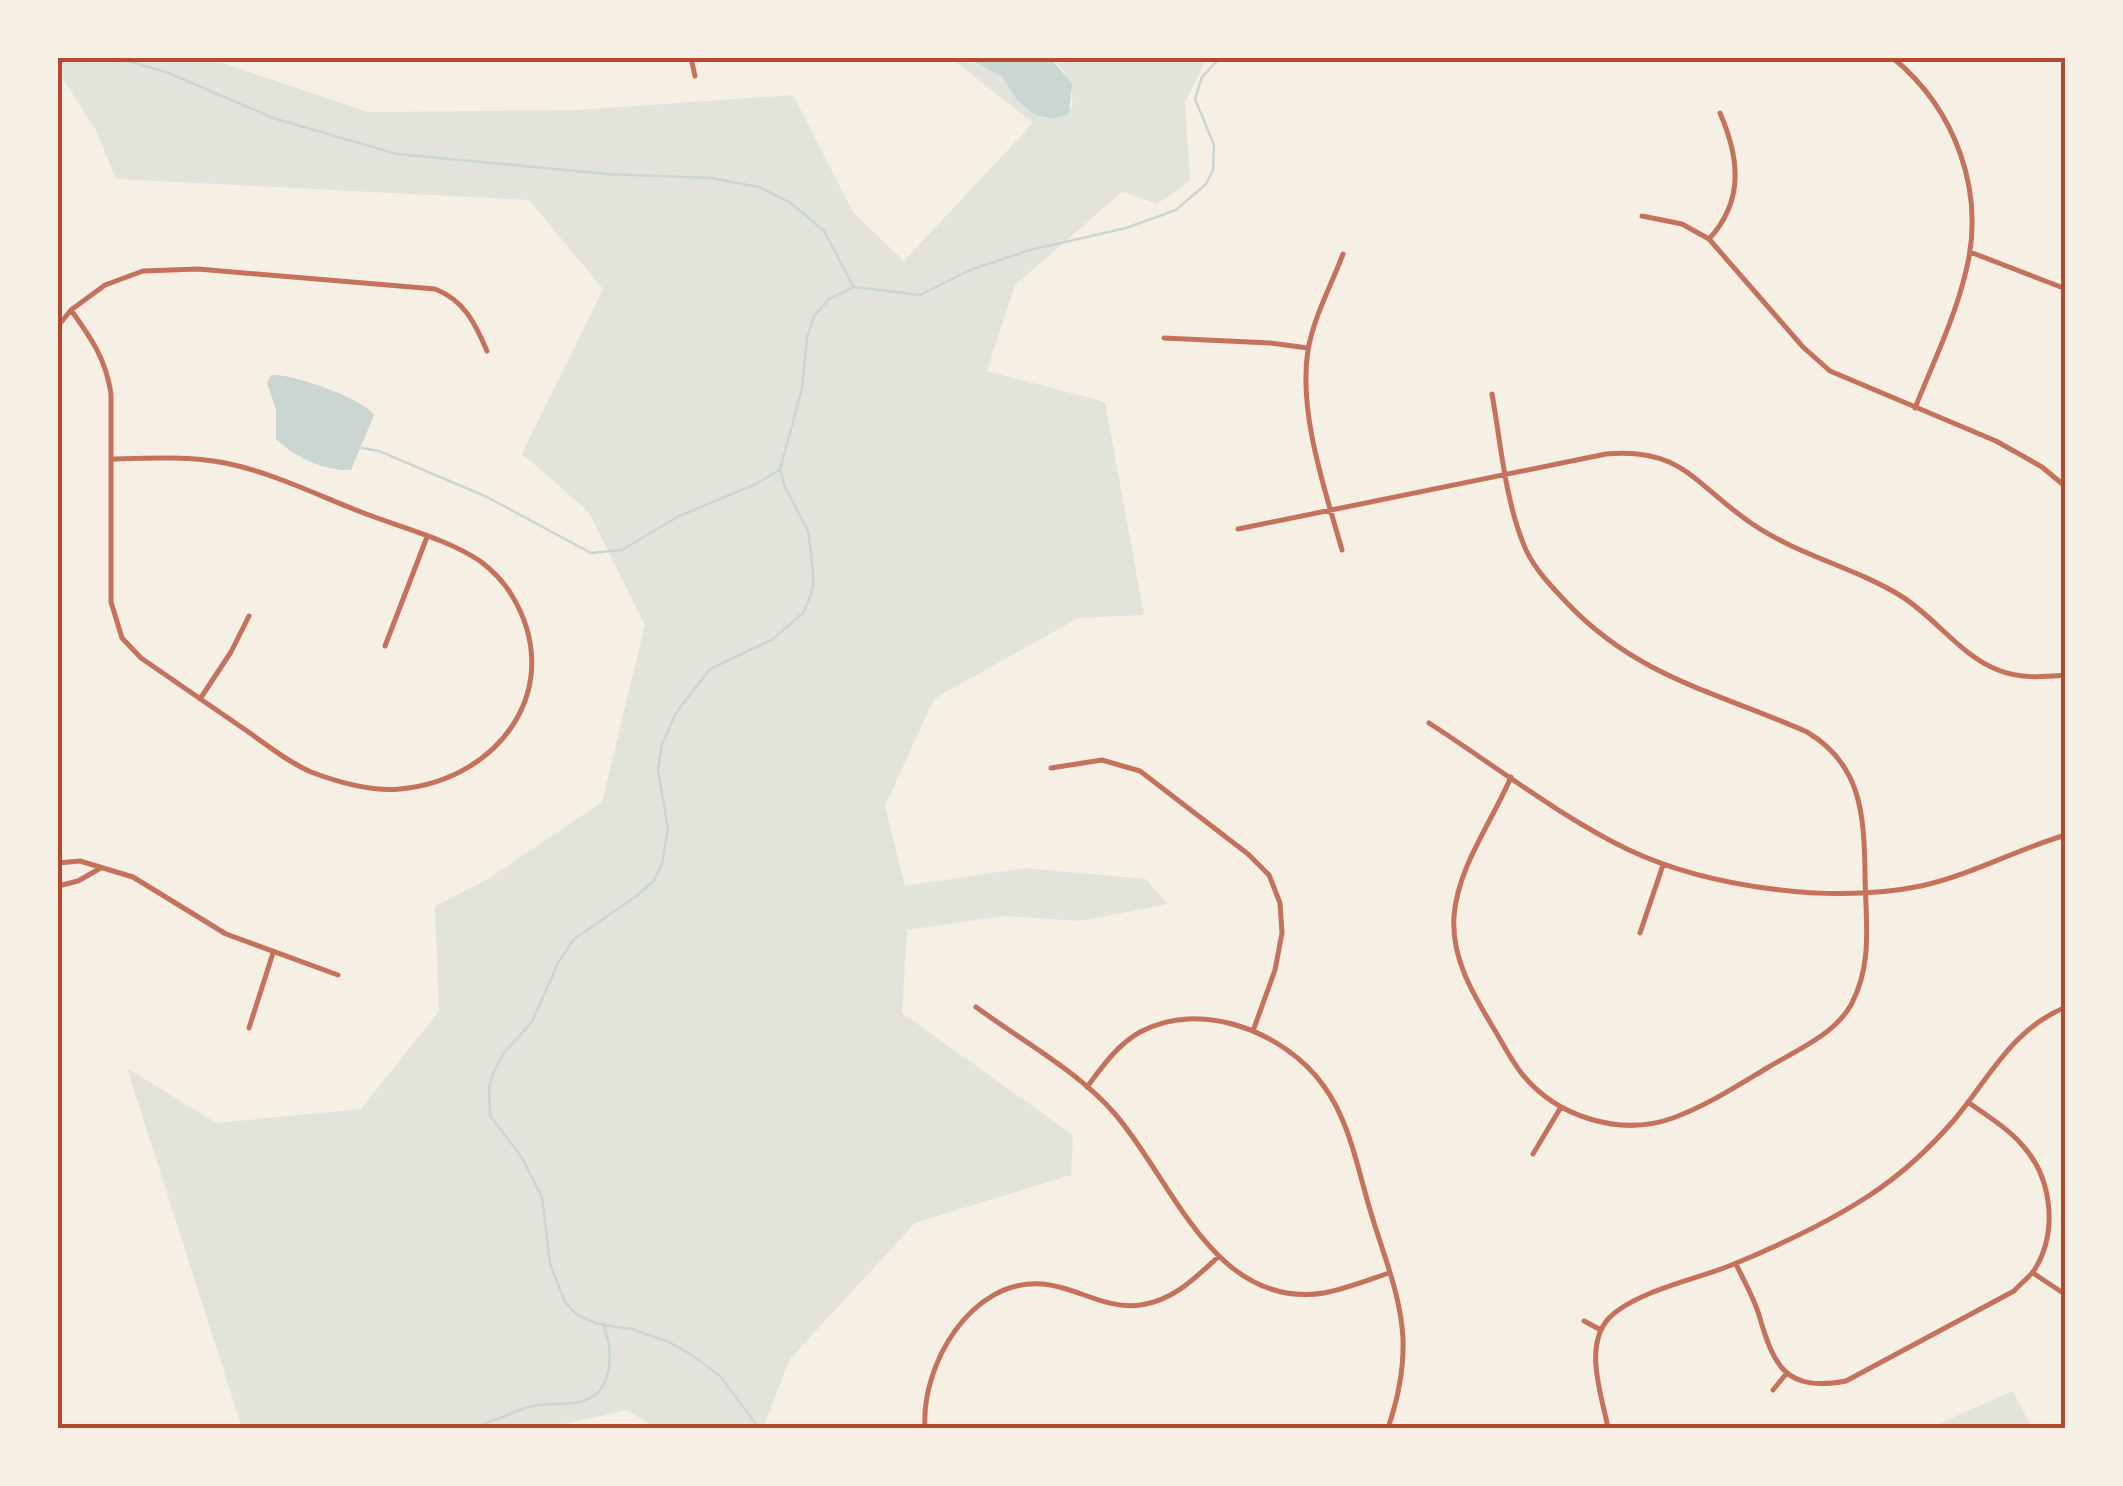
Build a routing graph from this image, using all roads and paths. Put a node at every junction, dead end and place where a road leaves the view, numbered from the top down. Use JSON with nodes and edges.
{"nodes":[{"id":1,"x":691,"y":58,"type":"edge"},
{"id":2,"x":1893,"y":58,"type":"edge"},
{"id":3,"x":695,"y":76,"type":"dead end"},
{"id":4,"x":1720,"y":113,"type":"dead end"},
{"id":5,"x":1642,"y":216,"type":"dead end"},
{"id":6,"x":1710,"y":239,"type":"junction"},
{"id":7,"x":1970,"y":252,"type":"junction"},
{"id":8,"x":1343,"y":254,"type":"dead end"},
{"id":9,"x":2066,"y":289,"type":"edge"},
{"id":10,"x":71,"y":310,"type":"junction"},
{"id":11,"x":58,"y":314,"type":"edge"},
{"id":12,"x":58,"y":326,"type":"edge"},
{"id":13,"x":1164,"y":338,"type":"dead end"},
{"id":14,"x":1308,"y":348,"type":"junction"},
{"id":15,"x":487,"y":351,"type":"dead end"},
{"id":16,"x":1492,"y":394,"type":"dead end"},
{"id":17,"x":1915,"y":408,"type":"junction"},
{"id":18,"x":111,"y":459,"type":"junction"},
{"id":19,"x":1506,"y":474,"type":"junction"},
{"id":20,"x":2066,"y":487,"type":"edge"},
{"id":21,"x":1331,"y":510,"type":"junction"},
{"id":22,"x":1238,"y":529,"type":"dead end"},
{"id":23,"x":427,"y":537,"type":"junction"},
{"id":24,"x":1342,"y":550,"type":"dead end"},
{"id":25,"x":249,"y":616,"type":"dead end"},
{"id":26,"x":385,"y":646,"type":"dead end"},
{"id":27,"x":2066,"y":675,"type":"edge"},
{"id":28,"x":200,"y":699,"type":"junction"},
{"id":29,"x":1429,"y":723,"type":"dead end"},
{"id":30,"x":1051,"y":768,"type":"dead end"},
{"id":31,"x":1512,"y":776,"type":"junction"},
{"id":32,"x":2066,"y":835,"type":"edge"},
{"id":33,"x":58,"y":863,"type":"edge"},
{"id":34,"x":1663,"y":864,"type":"junction"},
{"id":35,"x":100,"y":869,"type":"junction"},
{"id":36,"x":58,"y":886,"type":"edge"},
{"id":37,"x":1865,"y":890,"type":"junction"},
{"id":38,"x":1640,"y":933,"type":"dead end"},
{"id":39,"x":272,"y":953,"type":"junction"},
{"id":40,"x":338,"y":975,"type":"dead end"},
{"id":41,"x":2066,"y":1007,"type":"edge"},
{"id":42,"x":976,"y":1008,"type":"dead end"},
{"id":43,"x":248,"y":1028,"type":"dead end"},
{"id":44,"x":1253,"y":1031,"type":"junction"},
{"id":45,"x":1086,"y":1086,"type":"junction"},
{"id":46,"x":1968,"y":1102,"type":"junction"},
{"id":47,"x":1561,"y":1107,"type":"junction"},
{"id":48,"x":1533,"y":1154,"type":"dead end"},
{"id":49,"x":1218,"y":1256,"type":"junction"},
{"id":50,"x":1736,"y":1264,"type":"junction"},
{"id":51,"x":2033,"y":1272,"type":"junction"},
{"id":52,"x":1390,"y":1273,"type":"junction"},
{"id":53,"x":2066,"y":1296,"type":"edge"},
{"id":54,"x":1584,"y":1321,"type":"dead end"},
{"id":55,"x":1601,"y":1330,"type":"junction"},
{"id":56,"x":1786,"y":1374,"type":"junction"},
{"id":57,"x":1774,"y":1390,"type":"dead end"},
{"id":58,"x":924,"y":1428,"type":"edge"},
{"id":59,"x":1388,"y":1428,"type":"edge"},
{"id":60,"x":1608,"y":1428,"type":"edge"}],
"edges":[{"from":1,"to":3,"type":"street"},
{"from":2,"to":7,"type":"street"},
{"from":4,"to":6,"type":"street"},
{"from":5,"to":6,"type":"street"},
{"from":6,"to":17,"type":"street"},
{"from":7,"to":9,"type":"street"},
{"from":7,"to":17,"type":"street"},
{"from":8,"to":14,"type":"street"},
{"from":10,"to":11,"type":"street"},
{"from":10,"to":12,"type":"street"},
{"from":10,"to":15,"type":"street"},
{"from":10,"to":18,"type":"street"},
{"from":13,"to":14,"type":"street"},
{"from":14,"to":21,"type":"street"},
{"from":16,"to":19,"type":"street"},
{"from":17,"to":20,"type":"street"},
{"from":18,"to":23,"type":"street"},
{"from":18,"to":28,"type":"street"},
{"from":19,"to":21,"type":"street"},
{"from":19,"to":27,"type":"street"},
{"from":19,"to":37,"type":"street"},
{"from":21,"to":22,"type":"street"},
{"from":21,"to":24,"type":"street"},
{"from":23,"to":26,"type":"street"},
{"from":23,"to":28,"type":"street"},
{"from":25,"to":28,"type":"street"},
{"from":29,"to":31,"type":"street"},
{"from":30,"to":44,"type":"street"},
{"from":31,"to":34,"type":"street"},
{"from":31,"to":47,"type":"street"},
{"from":32,"to":37,"type":"street"},
{"from":33,"to":35,"type":"street"},
{"from":34,"to":37,"type":"street"},
{"from":34,"to":38,"type":"street"},
{"from":35,"to":36,"type":"street"},
{"from":35,"to":39,"type":"street"},
{"from":37,"to":47,"type":"street"},
{"from":39,"to":40,"type":"street"},
{"from":39,"to":43,"type":"street"},
{"from":41,"to":46,"type":"street"},
{"from":42,"to":45,"type":"street"},
{"from":44,"to":45,"type":"street"},
{"from":44,"to":52,"type":"street"},
{"from":45,"to":49,"type":"street"},
{"from":46,"to":50,"type":"street"},
{"from":46,"to":51,"type":"street"},
{"from":47,"to":48,"type":"street"},
{"from":49,"to":52,"type":"street"},
{"from":49,"to":58,"type":"street"},
{"from":50,"to":55,"type":"street"},
{"from":50,"to":56,"type":"street"},
{"from":51,"to":53,"type":"street"},
{"from":51,"to":56,"type":"street"},
{"from":52,"to":59,"type":"street"},
{"from":54,"to":55,"type":"street"},
{"from":55,"to":60,"type":"street"},
{"from":56,"to":57,"type":"street"}]}
